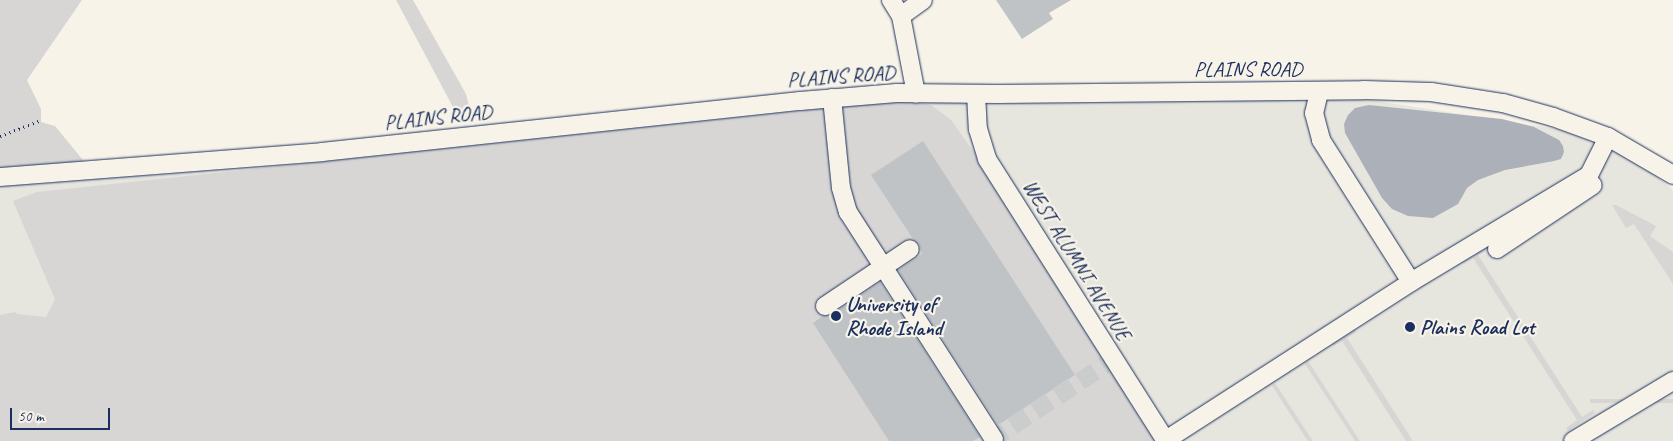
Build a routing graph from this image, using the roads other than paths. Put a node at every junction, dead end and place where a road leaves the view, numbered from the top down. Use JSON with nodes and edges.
{"nodes":[{"id":1,"x":891,"y":0,"type":"edge"},
{"id":2,"x":923,"y":0,"type":"edge"},
{"id":3,"x":901,"y":16,"type":"junction"},
{"id":4,"x":1319,"y":92,"type":"junction"},
{"id":5,"x":916,"y":94,"type":"junction"},
{"id":6,"x":976,"y":94,"type":"junction"},
{"id":7,"x":832,"y":98,"type":"junction"},
{"id":8,"x":1608,"y":137,"type":"junction"},
{"id":9,"x":1673,"y":175,"type":"edge"},
{"id":10,"x":0,"y":177,"type":"edge"},
{"id":11,"x":1593,"y":185,"type":"dead end"},
{"id":12,"x":1497,"y":248,"type":"dead end"},
{"id":13,"x":910,"y":249,"type":"dead end"},
{"id":14,"x":883,"y":267,"type":"junction"},
{"id":15,"x":1411,"y":282,"type":"junction"},
{"id":16,"x":825,"y":306,"type":"dead end"},
{"id":17,"x":1673,"y":381,"type":"edge"},
{"id":18,"x":994,"y":439,"type":"dead end"},
{"id":19,"x":1166,"y":441,"type":"edge"},
{"id":20,"x":1574,"y":441,"type":"edge"}],
"edges":[{"from":1,"to":3,"type":"street"},
{"from":2,"to":3,"type":"street"},
{"from":3,"to":5,"type":"street"},
{"from":4,"to":6,"type":"street","name":"PLAINS ROAD"},
{"from":4,"to":8,"type":"street","name":"PLAINS ROAD"},
{"from":4,"to":15,"type":"street"},
{"from":5,"to":6,"type":"street","name":"PLAINS ROAD"},
{"from":5,"to":7,"type":"street","name":"PLAINS ROAD"},
{"from":6,"to":19,"type":"street","name":"WEST ALUMNI AVENUE"},
{"from":7,"to":10,"type":"street","name":"PLAINS ROAD"},
{"from":7,"to":14,"type":"street"},
{"from":8,"to":9,"type":"street","name":"PLAINS ROAD"},
{"from":8,"to":15,"type":"street"},
{"from":11,"to":12,"type":"street"},
{"from":13,"to":14,"type":"street"},
{"from":14,"to":16,"type":"street"},
{"from":14,"to":18,"type":"street"},
{"from":15,"to":19,"type":"street"},
{"from":17,"to":20,"type":"street"}]}
